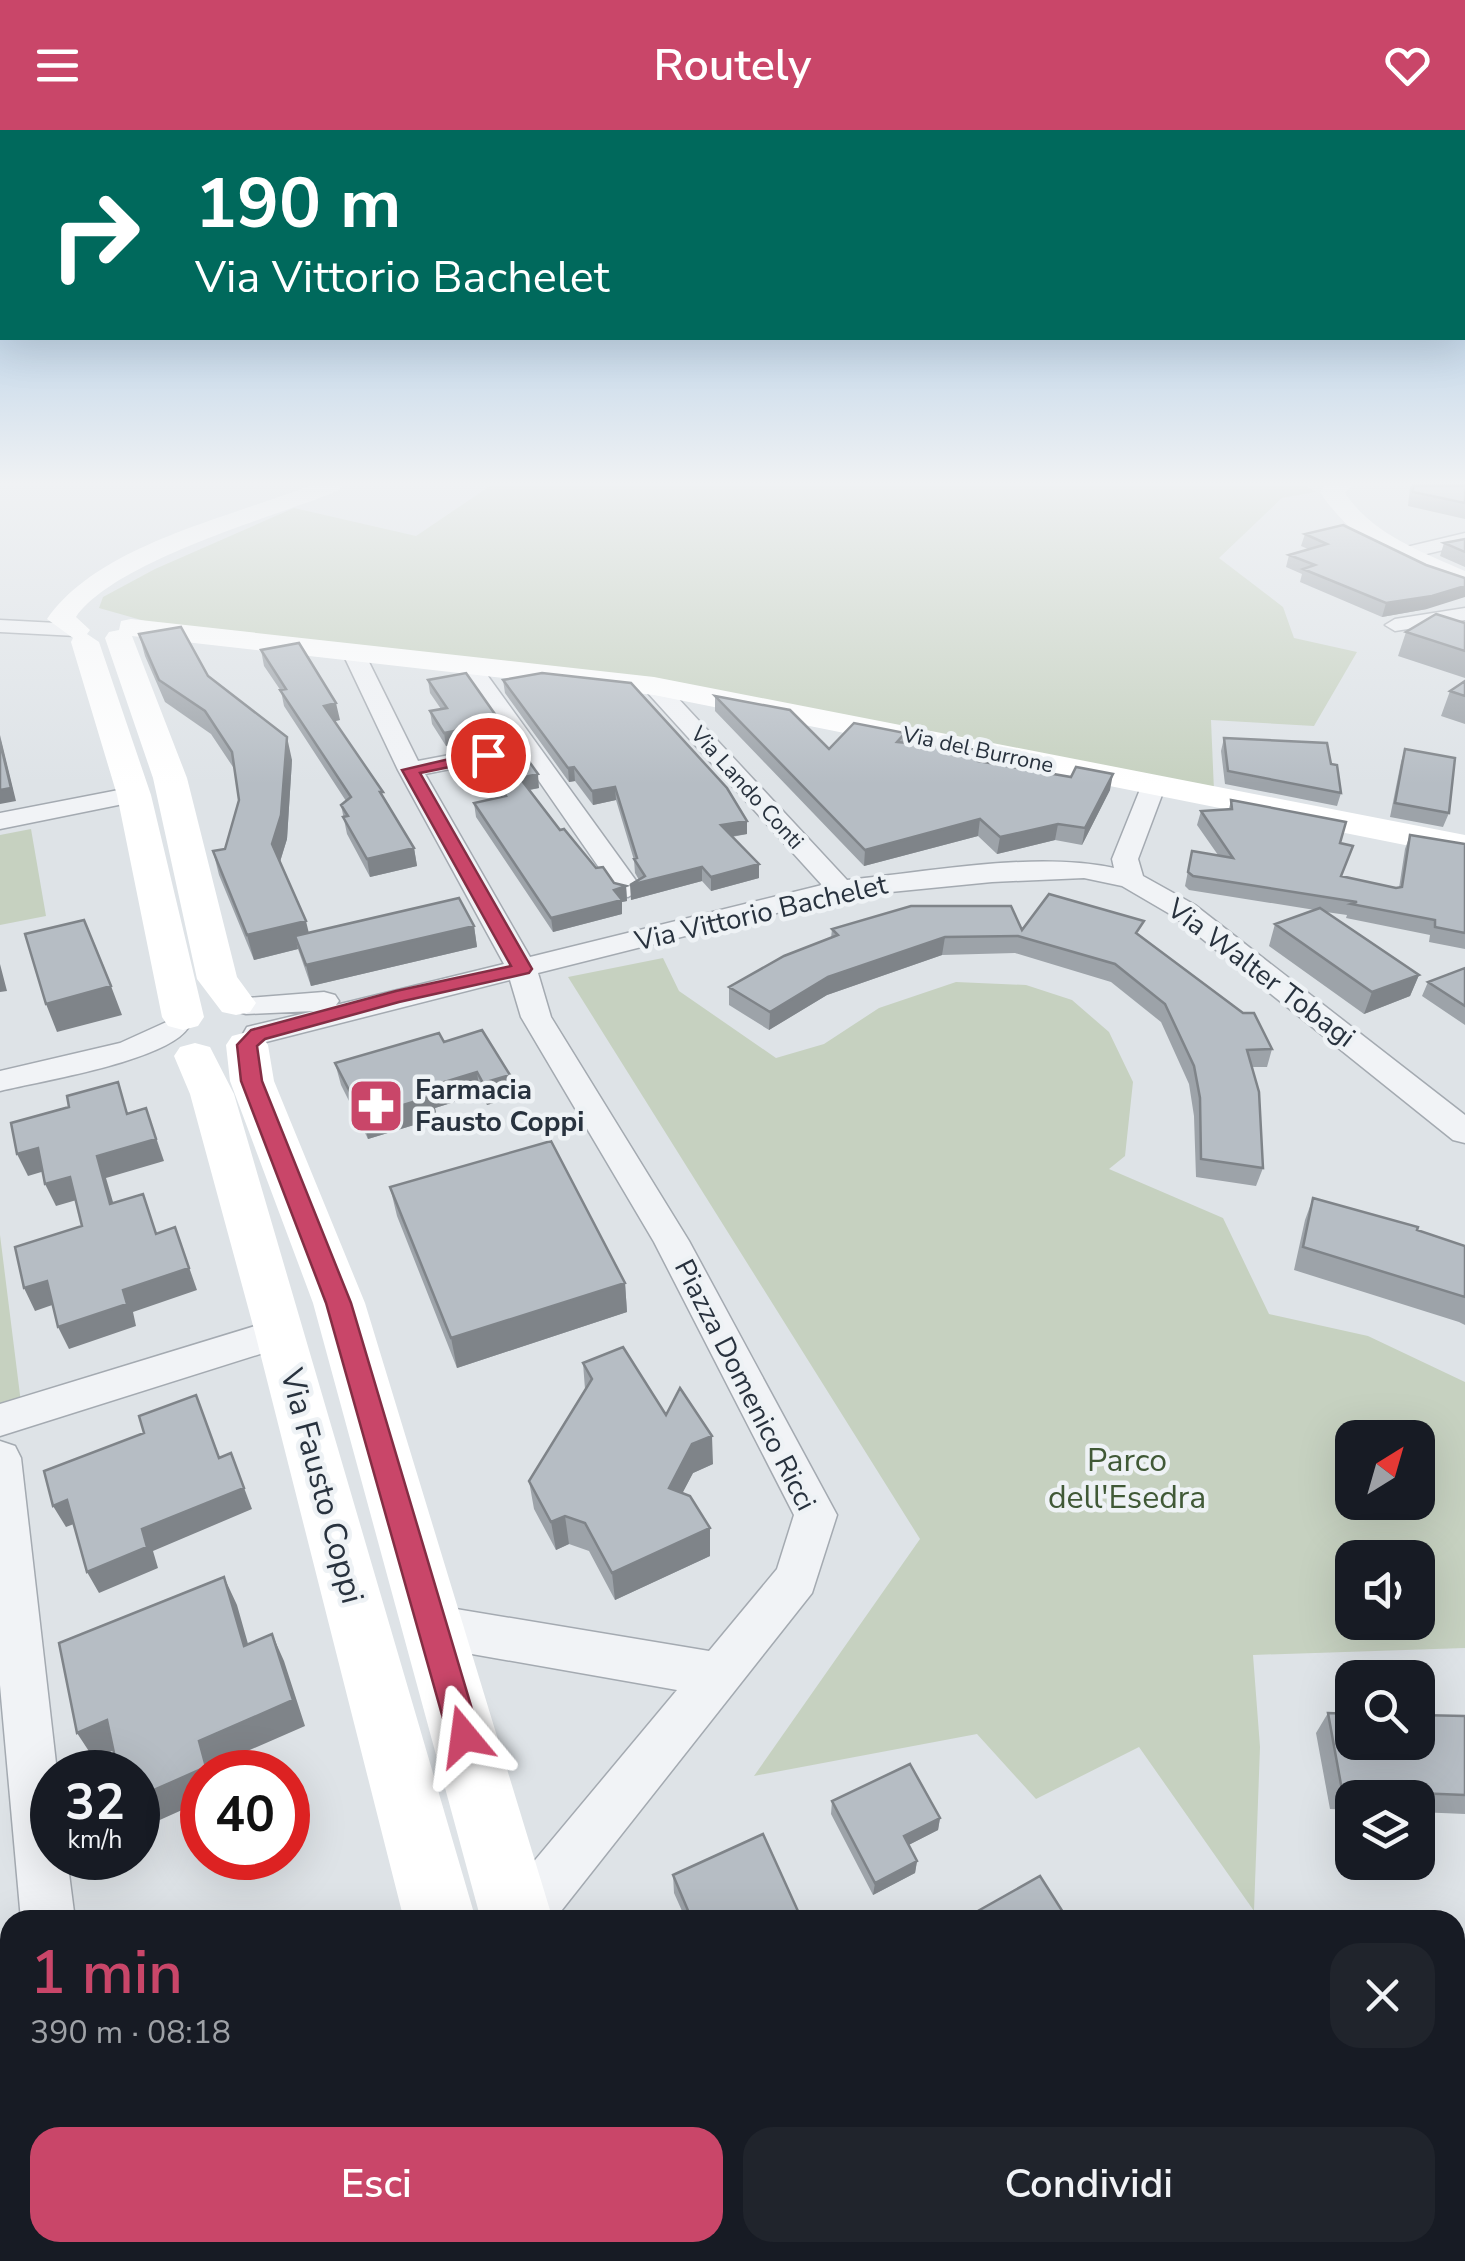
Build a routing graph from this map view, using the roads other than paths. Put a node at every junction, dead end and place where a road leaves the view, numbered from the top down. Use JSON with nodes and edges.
{"nodes":[{"id":1,"x":91,"y":585,"type":"edge"},
{"id":2,"x":1465,"y":614,"type":"edge"},
{"id":3,"x":1395,"y":625,"type":"dead end"},
{"id":4,"x":0,"y":626,"type":"edge"},
{"id":5,"x":102,"y":632,"type":"junction"},
{"id":6,"x":354,"y":654,"type":"junction"},
{"id":7,"x":470,"y":666,"type":"junction"},
{"id":8,"x":654,"y":686,"type":"junction"},
{"id":9,"x":527,"y":747,"type":"junction"},
{"id":10,"x":410,"y":770,"type":"junction"},
{"id":11,"x":1153,"y":786,"type":"junction"},
{"id":12,"x":134,"y":795,"type":"junction"},
{"id":13,"x":0,"y":821,"type":"edge"},
{"id":14,"x":1465,"y":846,"type":"edge"},
{"id":15,"x":1131,"y":880,"type":"junction"},
{"id":16,"x":628,"y":889,"type":"edge"},
{"id":17,"x":840,"y":890,"type":"junction"},
{"id":18,"x":522,"y":969,"type":"junction"},
{"id":19,"x":215,"y":1030,"type":"junction"},
{"id":20,"x":0,"y":1081,"type":"edge"},
{"id":21,"x":1465,"y":1132,"type":"edge"},
{"id":22,"x":281,"y":1333,"type":"junction"},
{"id":23,"x":0,"y":1420,"type":"edge"},
{"id":24,"x":0,"y":1458,"type":"edge"},
{"id":25,"x":432,"y":1626,"type":"junction"},
{"id":26,"x":719,"y":1675,"type":"junction"},
{"id":27,"x":47,"y":1910,"type":"edge"},
{"id":28,"x":437,"y":1910,"type":"edge"},
{"id":29,"x":516,"y":1910,"type":"edge"},
{"id":30,"x":527,"y":1910,"type":"edge"}],
"edges":[{"from":1,"to":5,"type":"street"},
{"from":2,"to":3,"type":"street"},
{"from":4,"to":5,"type":"street","name":"Via del Burrone"},
{"from":5,"to":6,"type":"street","name":"Via del Burrone"},
{"from":5,"to":12,"type":"street","name":"Via Fausto Coppi"},
{"from":5,"to":19,"type":"street","name":"Via Fausto Coppi"},
{"from":6,"to":7,"type":"street","name":"Via del Burrone"},
{"from":6,"to":10,"type":"street","name":"Piazza Domenico Ricci"},
{"from":7,"to":8,"type":"street","name":"Via del Burrone"},
{"from":7,"to":9,"type":"street"},
{"from":8,"to":11,"type":"street","name":"Via del Burrone"},
{"from":8,"to":17,"type":"street","name":"Via Lando Conti"},
{"from":9,"to":10,"type":"street"},
{"from":9,"to":16,"type":"street"},
{"from":10,"to":18,"type":"street","name":"Piazza Domenico Ricci"},
{"from":11,"to":14,"type":"street","name":"Via del Burrone"},
{"from":11,"to":15,"type":"street"},
{"from":12,"to":13,"type":"street"},
{"from":12,"to":19,"type":"street","name":"Via Fausto Coppi"},
{"from":15,"to":17,"type":"street","name":"Via Vittorio Bachelet"},
{"from":15,"to":21,"type":"street","name":"Via Walter Tobagi"},
{"from":17,"to":18,"type":"street","name":"Via Vittorio Bachelet"},
{"from":18,"to":19,"type":"street","name":"Via Vittorio Bachelet"},
{"from":18,"to":26,"type":"street","name":"Piazza Domenico Ricci"},
{"from":19,"to":20,"type":"street","name":"Via Vittorio Bachelet"},
{"from":19,"to":22,"type":"street","name":"Via Fausto Coppi"},
{"from":19,"to":25,"type":"street","name":"Via Fausto Coppi"},
{"from":22,"to":23,"type":"street"},
{"from":22,"to":28,"type":"street","name":"Via Fausto Coppi"},
{"from":24,"to":27,"type":"street"},
{"from":25,"to":26,"type":"street"},
{"from":25,"to":29,"type":"street","name":"Via Fausto Coppi"},
{"from":26,"to":30,"type":"street","name":"Piazza Domenico Ricci"}]}
